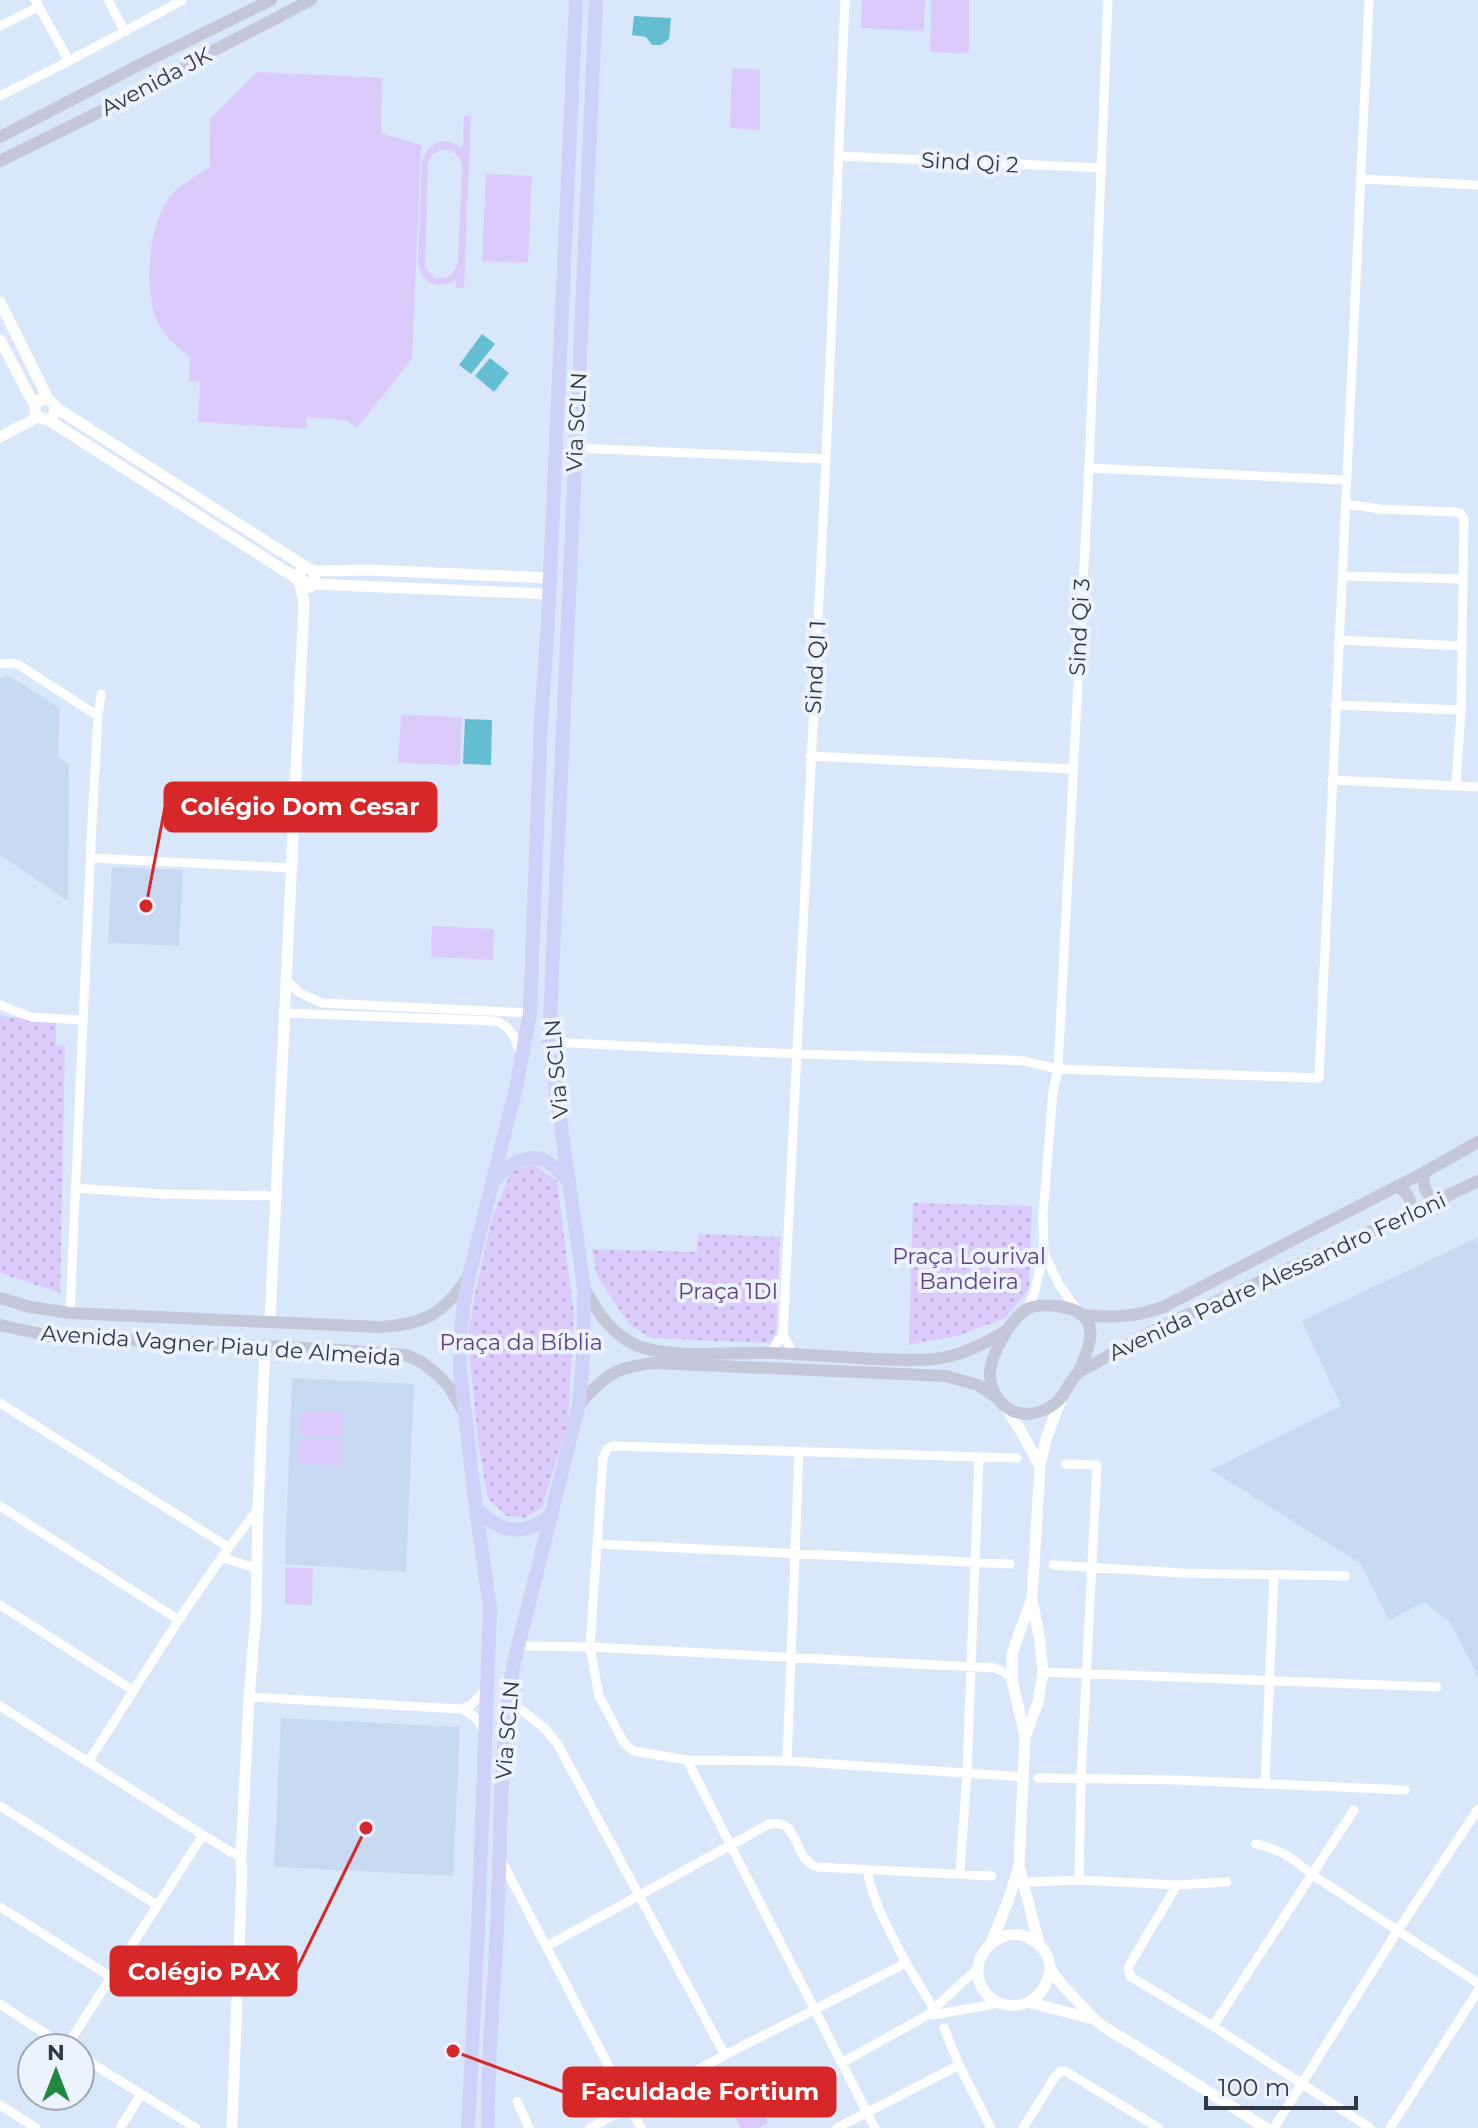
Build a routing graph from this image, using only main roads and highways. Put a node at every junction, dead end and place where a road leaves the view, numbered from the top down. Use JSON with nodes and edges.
{"nodes":[{"id":1,"x":271,"y":0,"type":"edge"},
{"id":2,"x":311,"y":0,"type":"edge"},
{"id":3,"x":576,"y":0,"type":"edge"},
{"id":4,"x":596,"y":0,"type":"edge"},
{"id":5,"x":252,"y":4,"type":"edge"},
{"id":6,"x":143,"y":63,"type":"junction"},
{"id":7,"x":156,"y":84,"type":"junction"},
{"id":8,"x":100,"y":86,"type":"junction"},
{"id":9,"x":111,"y":106,"type":"junction"},
{"id":10,"x":0,"y":137,"type":"edge"},
{"id":11,"x":0,"y":161,"type":"edge"},
{"id":12,"x":568,"y":177,"type":"junction"},
{"id":13,"x":588,"y":178,"type":"junction"},
{"id":14,"x":566,"y":210,"type":"junction"},
{"id":15,"x":586,"y":210,"type":"junction"},
{"id":16,"x":548,"y":621,"type":"junction"},
{"id":17,"x":567,"y":621,"type":"junction"},
{"id":18,"x":546,"y":645,"type":"junction"},
{"id":19,"x":566,"y":646,"type":"junction"},
{"id":20,"x":1478,"y":1142,"type":"edge"},
{"id":21,"x":1423,"y":1173,"type":"junction"},
{"id":22,"x":1478,"y":1181,"type":"edge"},
{"id":23,"x":493,"y":1182,"type":"junction"},
{"id":24,"x":569,"y":1182,"type":"junction"},
{"id":25,"x":1397,"y":1186,"type":"junction"},
{"id":26,"x":1433,"y":1202,"type":"junction"},
{"id":27,"x":1412,"y":1211,"type":"junction"},
{"id":28,"x":469,"y":1276,"type":"junction"},
{"id":29,"x":584,"y":1288,"type":"junction"},
{"id":30,"x":0,"y":1298,"type":"edge"},
{"id":31,"x":1080,"y":1312,"type":"junction"},
{"id":32,"x":223,"y":1319,"type":"junction"},
{"id":33,"x":325,"y":1323,"type":"junction"},
{"id":34,"x":0,"y":1325,"type":"edge"},
{"id":35,"x":1006,"y":1331,"type":"junction"},
{"id":36,"x":219,"y":1343,"type":"junction"},
{"id":37,"x":326,"y":1349,"type":"junction"},
{"id":38,"x":1078,"y":1373,"type":"junction"},
{"id":39,"x":996,"y":1397,"type":"junction"},
{"id":40,"x":579,"y":1404,"type":"junction"},
{"id":41,"x":464,"y":1413,"type":"junction"},
{"id":42,"x":476,"y":1509,"type":"junction"},
{"id":43,"x":552,"y":1515,"type":"junction"},
{"id":44,"x":497,"y":1927,"type":"junction"},
{"id":45,"x":478,"y":1929,"type":"junction"},
{"id":46,"x":468,"y":2128,"type":"edge"},
{"id":47,"x":488,"y":2128,"type":"edge"}],
"edges":[{"from":1,"to":5,"type":"main road","name":"Avenida JK"},
{"from":2,"to":7,"type":"main road","name":"Avenida JK"},
{"from":3,"to":12,"type":"main road","name":"Via SCLN"},
{"from":4,"to":13,"type":"main road","name":"Via SCLN"},
{"from":5,"to":6,"type":"main road","name":"Avenida JK"},
{"from":6,"to":7,"type":"main road"},
{"from":6,"to":8,"type":"main road","name":"Avenida JK"},
{"from":7,"to":9,"type":"main road","name":"Avenida JK"},
{"from":8,"to":9,"type":"main road"},
{"from":8,"to":10,"type":"main road","name":"Avenida JK"},
{"from":9,"to":11,"type":"main road","name":"Avenida JK"},
{"from":12,"to":13,"type":"main road"},
{"from":12,"to":14,"type":"main road","name":"Via SCLN"},
{"from":13,"to":15,"type":"main road","name":"Via SCLN"},
{"from":14,"to":15,"type":"main road"},
{"from":14,"to":16,"type":"main road","name":"Via SCLN"},
{"from":15,"to":17,"type":"main road","name":"Via SCLN"},
{"from":16,"to":17,"type":"main road"},
{"from":16,"to":18,"type":"main road","name":"Via SCLN"},
{"from":17,"to":19,"type":"main road","name":"Via SCLN"},
{"from":18,"to":19,"type":"main road"},
{"from":18,"to":23,"type":"main road","name":"Via SCLN"},
{"from":19,"to":24,"type":"main road","name":"Via SCLN"},
{"from":20,"to":21,"type":"main road","name":"Avenida Padre Alessandro Ferloni"},
{"from":21,"to":25,"type":"main road","name":"Avenida Padre Alessandro Ferloni"},
{"from":21,"to":26,"type":"main road"},
{"from":22,"to":26,"type":"main road","name":"Avenida Padre Alessandro Ferloni"},
{"from":23,"to":24,"type":"main road"},
{"from":23,"to":28,"type":"main road","name":"Via SCLN"},
{"from":24,"to":29,"type":"main road","name":"Via SCLN"},
{"from":25,"to":27,"type":"main road"},
{"from":25,"to":31,"type":"main road","name":"Avenida Padre Alessandro Ferloni"},
{"from":26,"to":27,"type":"main road","name":"Avenida Padre Alessandro Ferloni"},
{"from":27,"to":38,"type":"main road","name":"Avenida Padre Alessandro Ferloni"},
{"from":28,"to":33,"type":"main road","name":"Avenida Vagner Piau de Almeida"},
{"from":28,"to":41,"type":"main road","name":"Via SCLN"},
{"from":29,"to":35,"type":"main road"},
{"from":29,"to":40,"type":"main road","name":"Via SCLN"},
{"from":30,"to":32,"type":"main road","name":"Avenida Vagner Piau de Almeida"},
{"from":31,"to":35,"type":"main road"},
{"from":31,"to":38,"type":"main road"},
{"from":32,"to":33,"type":"main road","name":"Avenida Vagner Piau de Almeida"},
{"from":32,"to":36,"type":"main road"},
{"from":33,"to":37,"type":"main road"},
{"from":34,"to":36,"type":"main road","name":"Avenida Vagner Piau de Almeida"},
{"from":35,"to":39,"type":"main road"},
{"from":36,"to":37,"type":"main road","name":"Avenida Vagner Piau de Almeida"},
{"from":37,"to":41,"type":"main road","name":"Avenida Vagner Piau de Almeida"},
{"from":38,"to":39,"type":"main road"},
{"from":39,"to":40,"type":"main road"},
{"from":40,"to":43,"type":"main road","name":"Via SCLN"},
{"from":41,"to":42,"type":"main road","name":"Via SCLN"},
{"from":42,"to":43,"type":"main road"},
{"from":42,"to":45,"type":"main road","name":"Via SCLN"},
{"from":43,"to":44,"type":"main road","name":"Via SCLN"},
{"from":44,"to":45,"type":"main road"},
{"from":44,"to":47,"type":"main road","name":"Via SCLN"},
{"from":45,"to":46,"type":"main road","name":"Via SCLN"}]}
